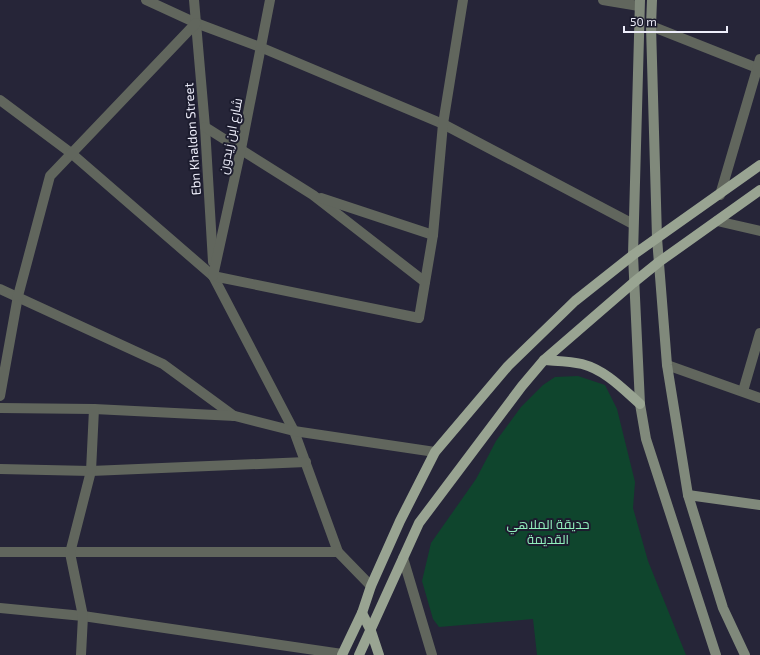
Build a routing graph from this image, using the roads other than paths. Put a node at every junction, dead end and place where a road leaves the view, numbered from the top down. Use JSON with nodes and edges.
{"nodes":[{"id":1,"x":146,"y":0,"type":"edge"},
{"id":2,"x":194,"y":0,"type":"edge"},
{"id":3,"x":270,"y":0,"type":"edge"},
{"id":4,"x":463,"y":0,"type":"edge"},
{"id":5,"x":603,"y":0,"type":"edge"},
{"id":6,"x":652,"y":0,"type":"edge"},
{"id":7,"x":639,"y":3,"type":"edge"},
{"id":8,"x":196,"y":23,"type":"junction"},
{"id":9,"x":651,"y":26,"type":"junction"},
{"id":10,"x":260,"y":47,"type":"junction"},
{"id":11,"x":759,"y":65,"type":"edge"},
{"id":12,"x":0,"y":100,"type":"edge"},
{"id":13,"x":443,"y":124,"type":"junction"},
{"id":14,"x":205,"y":127,"type":"junction"},
{"id":15,"x":241,"y":149,"type":"junction"},
{"id":16,"x":71,"y":153,"type":"junction"},
{"id":17,"x":760,"y":165,"type":"edge"},
{"id":18,"x":760,"y":190,"type":"edge"},
{"id":19,"x":313,"y":195,"type":"junction"},
{"id":20,"x":720,"y":195,"type":"junction"},
{"id":21,"x":717,"y":221,"type":"junction"},
{"id":22,"x":633,"y":224,"type":"junction"},
{"id":23,"x":760,"y":231,"type":"edge"},
{"id":24,"x":433,"y":235,"type":"junction"},
{"id":25,"x":657,"y":238,"type":"junction"},
{"id":26,"x":633,"y":255,"type":"junction"},
{"id":27,"x":660,"y":262,"type":"junction"},
{"id":28,"x":213,"y":276,"type":"junction"},
{"id":29,"x":425,"y":282,"type":"junction"},
{"id":30,"x":633,"y":283,"type":"junction"},
{"id":31,"x":0,"y":288,"type":"edge"},
{"id":32,"x":18,"y":296,"type":"junction"},
{"id":33,"x":760,"y":333,"type":"edge"},
{"id":34,"x":544,"y":360,"type":"junction"},
{"id":35,"x":667,"y":365,"type":"junction"},
{"id":36,"x":743,"y":392,"type":"junction"},
{"id":37,"x":0,"y":396,"type":"edge"},
{"id":38,"x":760,"y":398,"type":"edge"},
{"id":39,"x":640,"y":404,"type":"junction"},
{"id":40,"x":0,"y":408,"type":"edge"},
{"id":41,"x":94,"y":409,"type":"junction"},
{"id":42,"x":234,"y":416,"type":"junction"},
{"id":43,"x":294,"y":431,"type":"junction"},
{"id":44,"x":435,"y":452,"type":"junction"},
{"id":45,"x":306,"y":462,"type":"junction"},
{"id":46,"x":0,"y":469,"type":"edge"},
{"id":47,"x":91,"y":470,"type":"junction"},
{"id":48,"x":688,"y":495,"type":"junction"},
{"id":49,"x":760,"y":505,"type":"edge"},
{"id":50,"x":0,"y":552,"type":"edge"},
{"id":51,"x":338,"y":552,"type":"junction"},
{"id":52,"x":70,"y":553,"type":"junction"},
{"id":53,"x":403,"y":558,"type":"junction"},
{"id":54,"x":371,"y":586,"type":"junction"},
{"id":55,"x":0,"y":608,"type":"edge"},
{"id":56,"x":362,"y":613,"type":"junction"},
{"id":57,"x":83,"y":616,"type":"junction"},
{"id":58,"x":371,"y":631,"type":"junction"},
{"id":59,"x":352,"y":633,"type":"junction"},
{"id":60,"x":362,"y":653,"type":"edge"},
{"id":61,"x":342,"y":654,"type":"edge"},
{"id":62,"x":81,"y":655,"type":"edge"},
{"id":63,"x":379,"y":655,"type":"edge"},
{"id":64,"x":432,"y":655,"type":"edge"},
{"id":65,"x":716,"y":655,"type":"edge"},
{"id":66,"x":744,"y":655,"type":"edge"}],
"edges":[{"from":1,"to":8,"type":"street"},
{"from":2,"to":8,"type":"street","name":"Ebn Khaldon Street"},
{"from":3,"to":10,"type":"street","name":"شارع ابن زيدون"},
{"from":4,"to":13,"type":"street"},
{"from":5,"to":7,"type":"street"},
{"from":6,"to":9,"type":"main road"},
{"from":7,"to":22,"type":"main road"},
{"from":8,"to":10,"type":"street"},
{"from":8,"to":14,"type":"street","name":"Ebn Khaldon Street"},
{"from":8,"to":16,"type":"street"},
{"from":9,"to":11,"type":"street"},
{"from":9,"to":25,"type":"main road"},
{"from":10,"to":13,"type":"street"},
{"from":10,"to":15,"type":"street","name":"شارع ابن زيدون"},
{"from":11,"to":20,"type":"street"},
{"from":12,"to":16,"type":"street"},
{"from":13,"to":22,"type":"street"},
{"from":13,"to":24,"type":"street"},
{"from":14,"to":15,"type":"street"},
{"from":14,"to":28,"type":"street","name":"Ebn Khaldon Street"},
{"from":15,"to":19,"type":"street"},
{"from":15,"to":28,"type":"street","name":"شارع ابن زيدون"},
{"from":16,"to":28,"type":"street"},
{"from":16,"to":32,"type":"street"},
{"from":17,"to":20,"type":"main road"},
{"from":18,"to":21,"type":"main road"},
{"from":19,"to":24,"type":"street"},
{"from":19,"to":29,"type":"street"},
{"from":20,"to":25,"type":"main road"},
{"from":21,"to":23,"type":"street"},
{"from":21,"to":27,"type":"main road"},
{"from":22,"to":26,"type":"main road"},
{"from":24,"to":29,"type":"street"},
{"from":25,"to":26,"type":"main road"},
{"from":25,"to":27,"type":"main road"},
{"from":26,"to":30,"type":"main road"},
{"from":26,"to":44,"type":"main road"},
{"from":27,"to":30,"type":"main road"},
{"from":27,"to":35,"type":"main road"},
{"from":28,"to":29,"type":"street"},
{"from":28,"to":43,"type":"street"},
{"from":30,"to":34,"type":"main road"},
{"from":30,"to":39,"type":"main road"},
{"from":31,"to":32,"type":"street"},
{"from":32,"to":37,"type":"street"},
{"from":32,"to":42,"type":"street"},
{"from":33,"to":36,"type":"street"},
{"from":34,"to":39,"type":"main road"},
{"from":34,"to":53,"type":"main road"},
{"from":35,"to":36,"type":"street"},
{"from":35,"to":48,"type":"main road"},
{"from":36,"to":38,"type":"street"},
{"from":39,"to":65,"type":"main road"},
{"from":40,"to":41,"type":"street"},
{"from":41,"to":42,"type":"street"},
{"from":41,"to":47,"type":"street"},
{"from":42,"to":43,"type":"street"},
{"from":43,"to":44,"type":"street"},
{"from":43,"to":45,"type":"street"},
{"from":44,"to":54,"type":"main road"},
{"from":45,"to":47,"type":"street"},
{"from":45,"to":51,"type":"street"},
{"from":46,"to":47,"type":"street"},
{"from":47,"to":52,"type":"street"},
{"from":48,"to":49,"type":"main road"},
{"from":48,"to":66,"type":"main road"},
{"from":50,"to":52,"type":"street"},
{"from":51,"to":52,"type":"street"},
{"from":51,"to":54,"type":"street"},
{"from":52,"to":57,"type":"street"},
{"from":53,"to":58,"type":"main road"},
{"from":53,"to":64,"type":"street"},
{"from":54,"to":56,"type":"main road"},
{"from":55,"to":57,"type":"street"},
{"from":56,"to":58,"type":"main road"},
{"from":56,"to":59,"type":"main road"},
{"from":57,"to":61,"type":"street"},
{"from":57,"to":62,"type":"street"},
{"from":58,"to":60,"type":"main road"},
{"from":58,"to":63,"type":"main road"},
{"from":59,"to":60,"type":"main road"},
{"from":59,"to":61,"type":"main road"}]}
